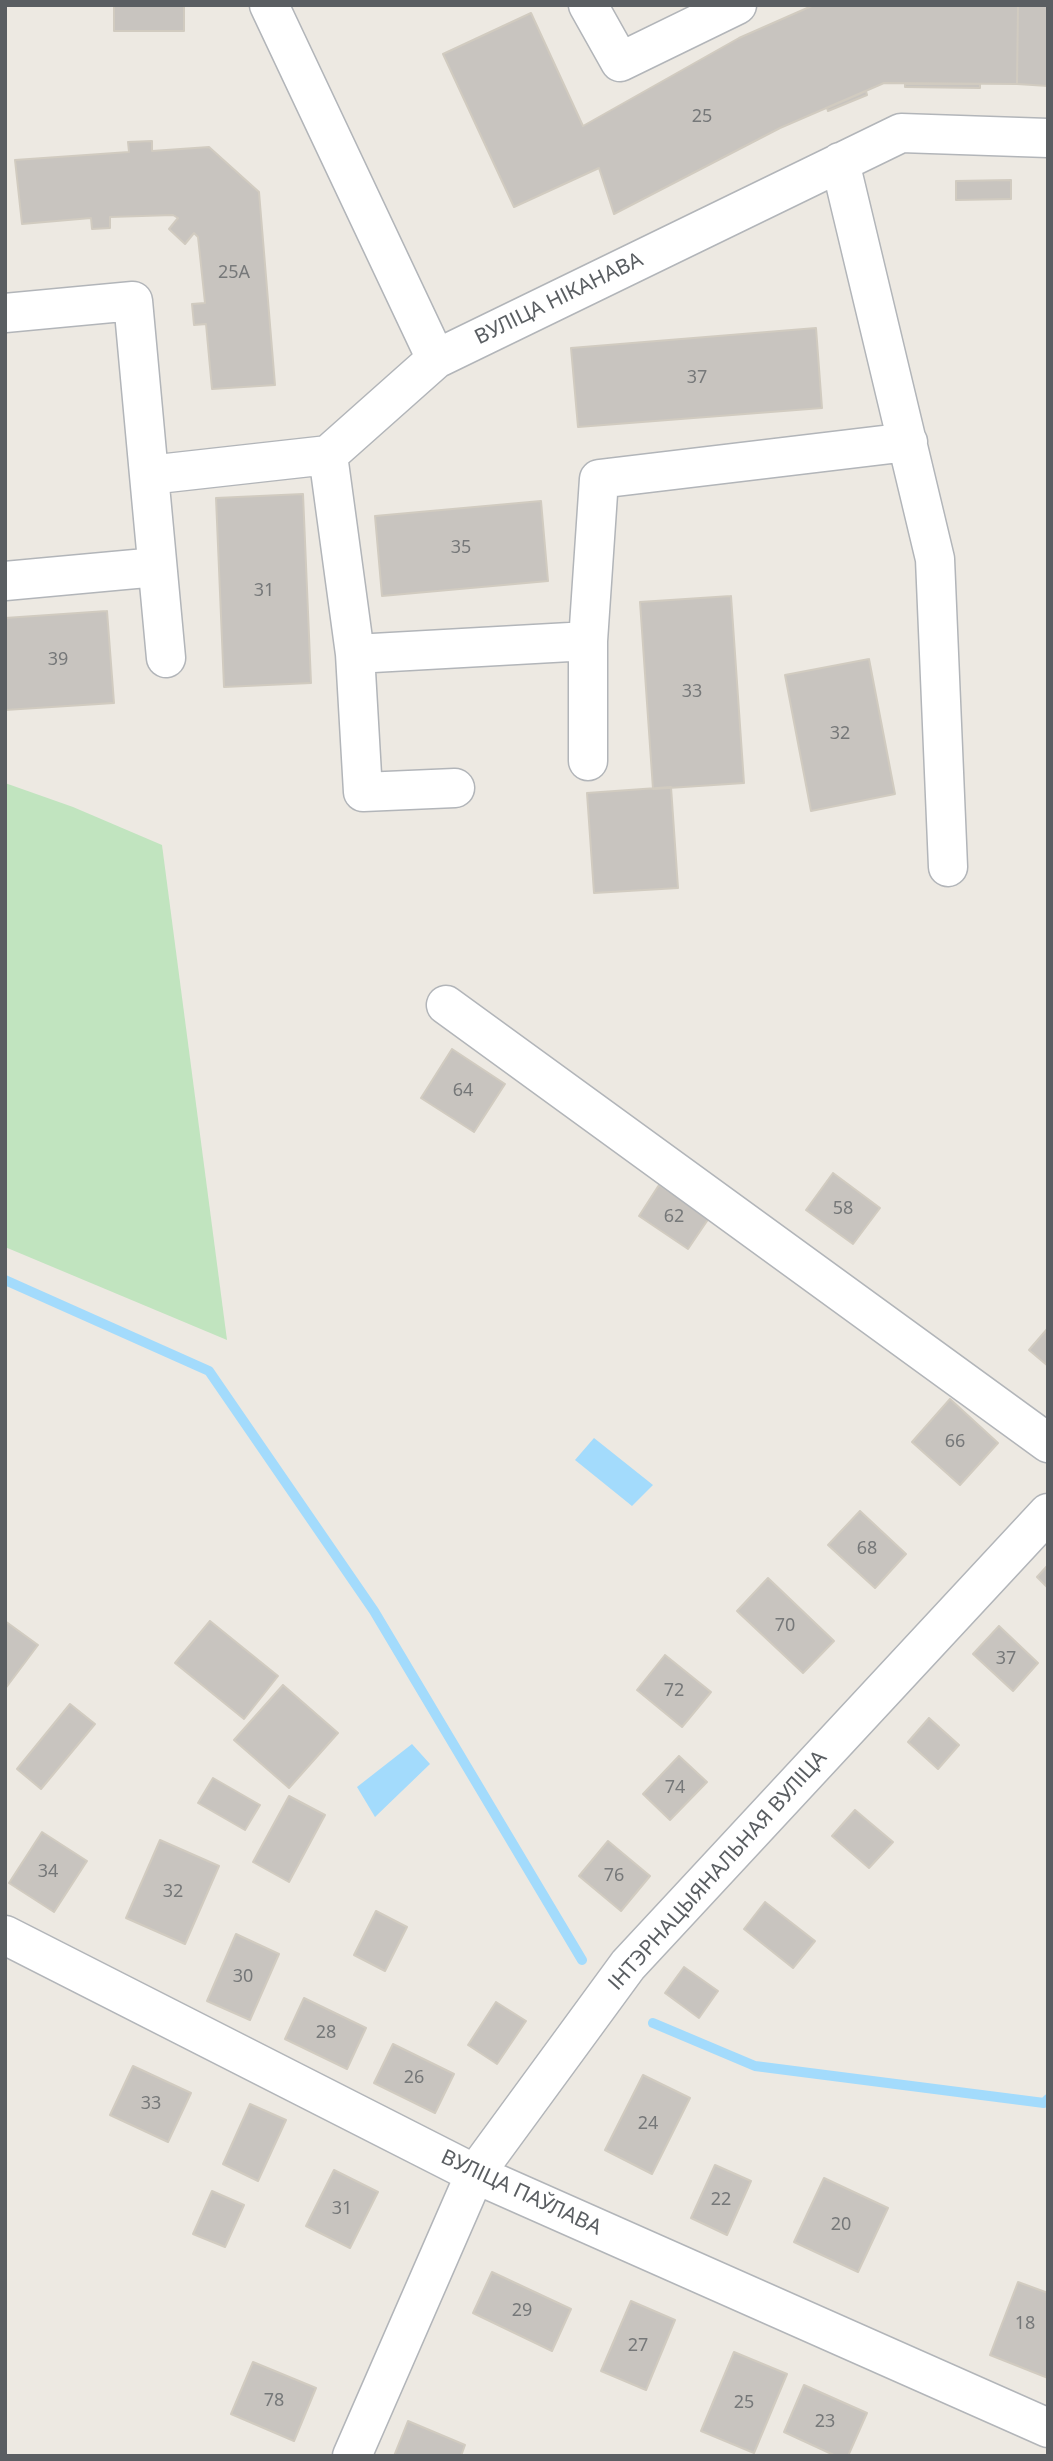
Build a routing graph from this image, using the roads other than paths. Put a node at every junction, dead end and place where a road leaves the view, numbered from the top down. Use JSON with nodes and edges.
{"nodes":[{"id":1,"x":269,"y":5,"type":"edge"},
{"id":2,"x":588,"y":5,"type":"edge"},
{"id":3,"x":737,"y":5,"type":"edge"},
{"id":4,"x":1048,"y":138,"type":"edge"},
{"id":5,"x":840,"y":162,"type":"junction"},
{"id":6,"x":5,"y":313,"type":"edge"},
{"id":7,"x":436,"y":359,"type":"junction"},
{"id":8,"x":908,"y":442,"type":"junction"},
{"id":9,"x":327,"y":454,"type":"junction"},
{"id":10,"x":149,"y":475,"type":"junction"},
{"id":11,"x":157,"y":567,"type":"junction"},
{"id":12,"x":5,"y":582,"type":"edge"},
{"id":13,"x":588,"y":641,"type":"junction"},
{"id":14,"x":355,"y":654,"type":"junction"},
{"id":15,"x":166,"y":658,"type":"dead end"},
{"id":16,"x":588,"y":761,"type":"dead end"},
{"id":17,"x":455,"y":788,"type":"dead end"},
{"id":18,"x":948,"y":867,"type":"dead end"},
{"id":19,"x":446,"y":1005,"type":"dead end"},
{"id":20,"x":1048,"y":1443,"type":"edge"},
{"id":21,"x":1048,"y":1513,"type":"edge"},
{"id":22,"x":5,"y":1936,"type":"edge"},
{"id":23,"x":475,"y":2174,"type":"junction"},
{"id":24,"x":1048,"y":2428,"type":"edge"},
{"id":25,"x":352,"y":2456,"type":"edge"}],
"edges":[{"from":1,"to":7,"type":"street"},
{"from":2,"to":3,"type":"street"},
{"from":4,"to":5,"type":"street","name":"ВУЛІЦА НІКАНАВА"},
{"from":5,"to":7,"type":"street","name":"ВУЛІЦА НІКАНАВА"},
{"from":5,"to":8,"type":"street"},
{"from":6,"to":10,"type":"street"},
{"from":7,"to":9,"type":"street","name":"ВУЛІЦА НІКАНАВА"},
{"from":8,"to":13,"type":"street"},
{"from":8,"to":18,"type":"street"},
{"from":9,"to":10,"type":"street"},
{"from":9,"to":14,"type":"street"},
{"from":10,"to":11,"type":"street"},
{"from":11,"to":12,"type":"street"},
{"from":11,"to":15,"type":"street"},
{"from":13,"to":14,"type":"street"},
{"from":13,"to":16,"type":"street"},
{"from":14,"to":17,"type":"street"},
{"from":19,"to":20,"type":"street"},
{"from":21,"to":23,"type":"street","name":"ІНТЭРНАЦЫЯНАЛЬНАЯ ВУЛІЦА"},
{"from":22,"to":23,"type":"street","name":"ВУЛІЦА ПАЎЛАВА"},
{"from":23,"to":24,"type":"street","name":"ВУЛІЦА ПАЎЛАВА"},
{"from":23,"to":25,"type":"street","name":"ІНТЭРНАЦЫЯНАЛЬНАЯ ВУЛІЦА"}]}
